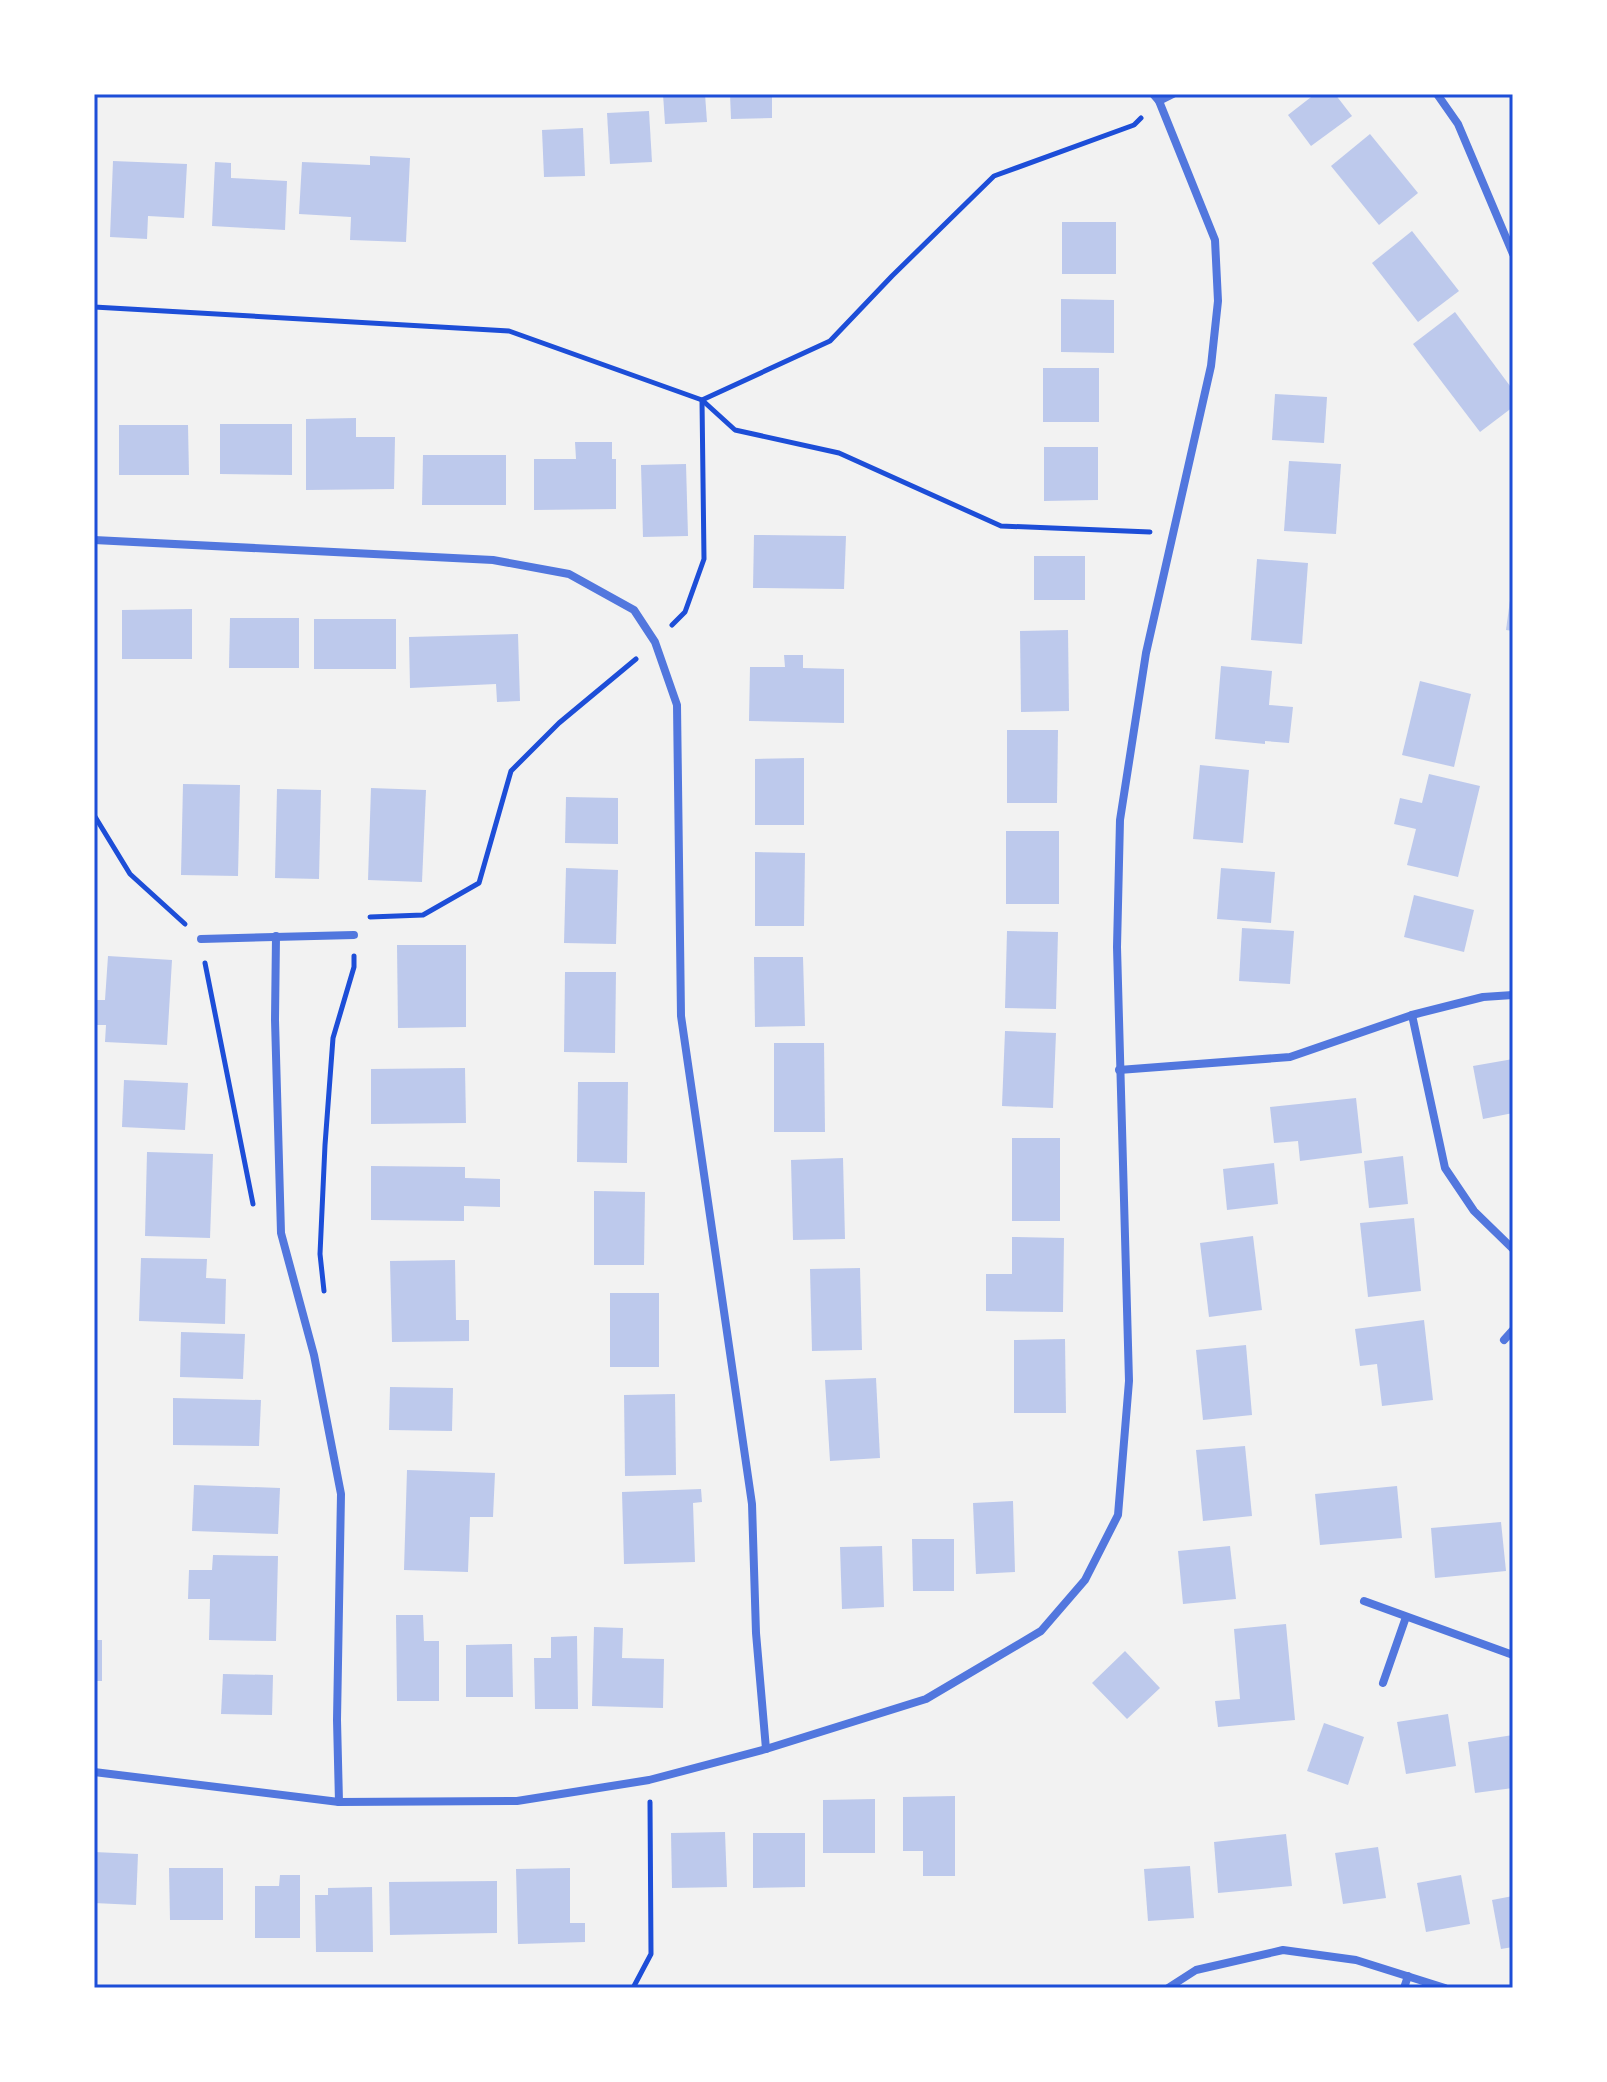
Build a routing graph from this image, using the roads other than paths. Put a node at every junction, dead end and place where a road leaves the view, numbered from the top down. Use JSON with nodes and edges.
{"nodes":[{"id":1,"x":1173,"y":94,"type":"edge"},
{"id":2,"x":1437,"y":94,"type":"edge"},
{"id":3,"x":1156,"y":97,"type":"edge"},
{"id":4,"x":1513,"y":254,"type":"edge"},
{"id":5,"x":94,"y":540,"type":"edge"},
{"id":6,"x":354,"y":935,"type":"road end"},
{"id":7,"x":276,"y":936,"type":"junction"},
{"id":8,"x":201,"y":939,"type":"road end"},
{"id":9,"x":1513,"y":995,"type":"edge"},
{"id":10,"x":1412,"y":1015,"type":"junction"},
{"id":11,"x":1119,"y":1070,"type":"junction"},
{"id":12,"x":1513,"y":1249,"type":"edge"},
{"id":13,"x":1513,"y":1330,"type":"edge"},
{"id":14,"x":1504,"y":1340,"type":"dead end"},
{"id":15,"x":1364,"y":1601,"type":"dead end"},
{"id":16,"x":1406,"y":1617,"type":"junction"},
{"id":17,"x":1513,"y":1655,"type":"edge"},
{"id":18,"x":1383,"y":1683,"type":"dead end"},
{"id":19,"x":766,"y":1749,"type":"junction"},
{"id":20,"x":94,"y":1772,"type":"edge"},
{"id":21,"x":339,"y":1802,"type":"junction"},
{"id":22,"x":1408,"y":1976,"type":"junction"},
{"id":23,"x":1168,"y":1988,"type":"edge"},
{"id":24,"x":1404,"y":1988,"type":"edge"},
{"id":25,"x":1445,"y":1988,"type":"edge"}],
"edges":[{"from":1,"to":3,"type":"street"},
{"from":2,"to":4,"type":"street"},
{"from":3,"to":11,"type":"street"},
{"from":5,"to":19,"type":"street"},
{"from":6,"to":7,"type":"street"},
{"from":7,"to":8,"type":"street"},
{"from":7,"to":21,"type":"street"},
{"from":9,"to":10,"type":"street"},
{"from":10,"to":11,"type":"street"},
{"from":10,"to":12,"type":"street"},
{"from":11,"to":19,"type":"street"},
{"from":13,"to":14,"type":"street"},
{"from":15,"to":16,"type":"street"},
{"from":16,"to":17,"type":"street"},
{"from":16,"to":18,"type":"street"},
{"from":19,"to":21,"type":"street"},
{"from":20,"to":21,"type":"street"},
{"from":22,"to":23,"type":"street"},
{"from":22,"to":24,"type":"street"},
{"from":22,"to":25,"type":"street"}]}
